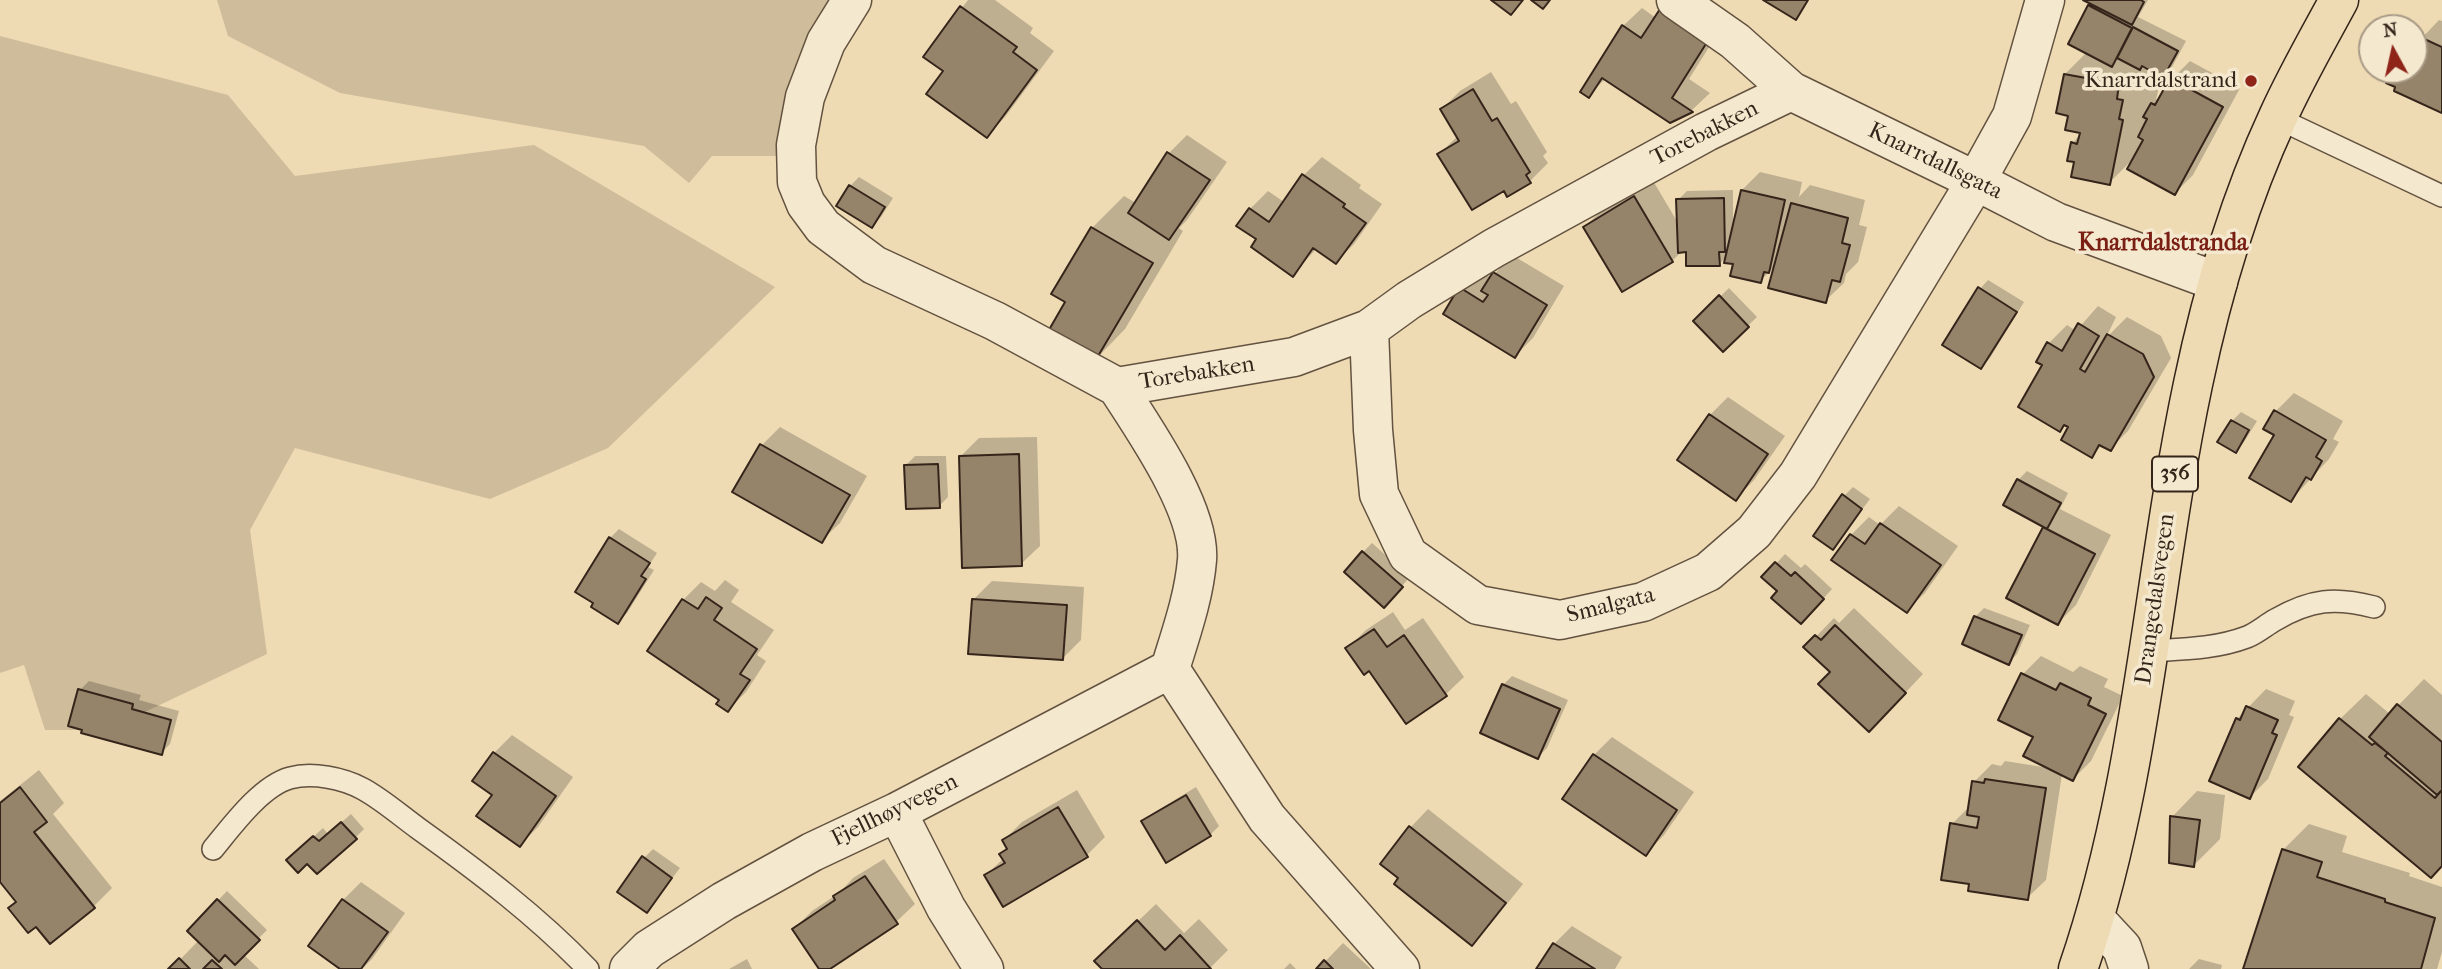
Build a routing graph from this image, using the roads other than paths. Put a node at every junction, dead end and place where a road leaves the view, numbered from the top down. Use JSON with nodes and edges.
{"nodes":[{"id":1,"x":852,"y":0,"type":"edge"},
{"id":2,"x":1676,"y":0,"type":"edge"},
{"id":3,"x":2045,"y":0,"type":"edge"},
{"id":4,"x":2339,"y":0,"type":"edge"},
{"id":5,"x":1790,"y":91,"type":"junction"},
{"id":6,"x":2277,"y":118,"type":"junction"},
{"id":7,"x":1976,"y":181,"type":"junction"},
{"id":8,"x":2442,"y":196,"type":"edge"},
{"id":9,"x":2218,"y":282,"type":"junction"},
{"id":10,"x":1369,"y":329,"type":"junction"},
{"id":11,"x":1117,"y":387,"type":"junction"},
{"id":12,"x":2374,"y":607,"type":"dead end"},
{"id":13,"x":2150,"y":651,"type":"junction"},
{"id":14,"x":1170,"y":669,"type":"junction"},
{"id":15,"x":897,"y":812,"type":"junction"},
{"id":16,"x":213,"y":849,"type":"dead end"},
{"id":17,"x":2095,"y":919,"type":"junction"},
{"id":18,"x":588,"y":969,"type":"edge"},
{"id":19,"x":629,"y":969,"type":"edge"},
{"id":20,"x":984,"y":969,"type":"edge"},
{"id":21,"x":1400,"y":969,"type":"edge"},
{"id":22,"x":2078,"y":969,"type":"edge"},
{"id":23,"x":2129,"y":969,"type":"edge"}],
"edges":[{"from":1,"to":11,"type":"street","name":"Torebakken"},
{"from":2,"to":5,"type":"street","name":"Knarrdallsgata"},
{"from":3,"to":7,"type":"street","name":"Smalgata"},
{"from":4,"to":6,"type":"main road","name":"Drangedalsvegen","number":"356"},
{"from":5,"to":7,"type":"street","name":"Knarrdallsgata"},
{"from":5,"to":10,"type":"street","name":"Torebakken"},
{"from":6,"to":8,"type":"lane"},
{"from":6,"to":9,"type":"main road","name":"Drangedalsvegen","number":"356"},
{"from":7,"to":9,"type":"street","name":"Knarrdallsgata"},
{"from":7,"to":10,"type":"street","name":"Smalgata"},
{"from":9,"to":13,"type":"main road","name":"Drangedalsvegen","number":"356"},
{"from":10,"to":11,"type":"street","name":"Torebakken"},
{"from":11,"to":14,"type":"street"},
{"from":12,"to":13,"type":"lane"},
{"from":13,"to":17,"type":"main road","name":"Drangedalsvegen","number":"356"},
{"from":14,"to":15,"type":"street","name":"Fjellhøyvegen"},
{"from":14,"to":21,"type":"street"},
{"from":15,"to":19,"type":"street","name":"Fjellhøyvegen"},
{"from":15,"to":20,"type":"street"},
{"from":16,"to":18,"type":"lane"},
{"from":17,"to":22,"type":"main road","name":"Drangedalsvegen","number":"356"},
{"from":17,"to":23,"type":"street"}]}
